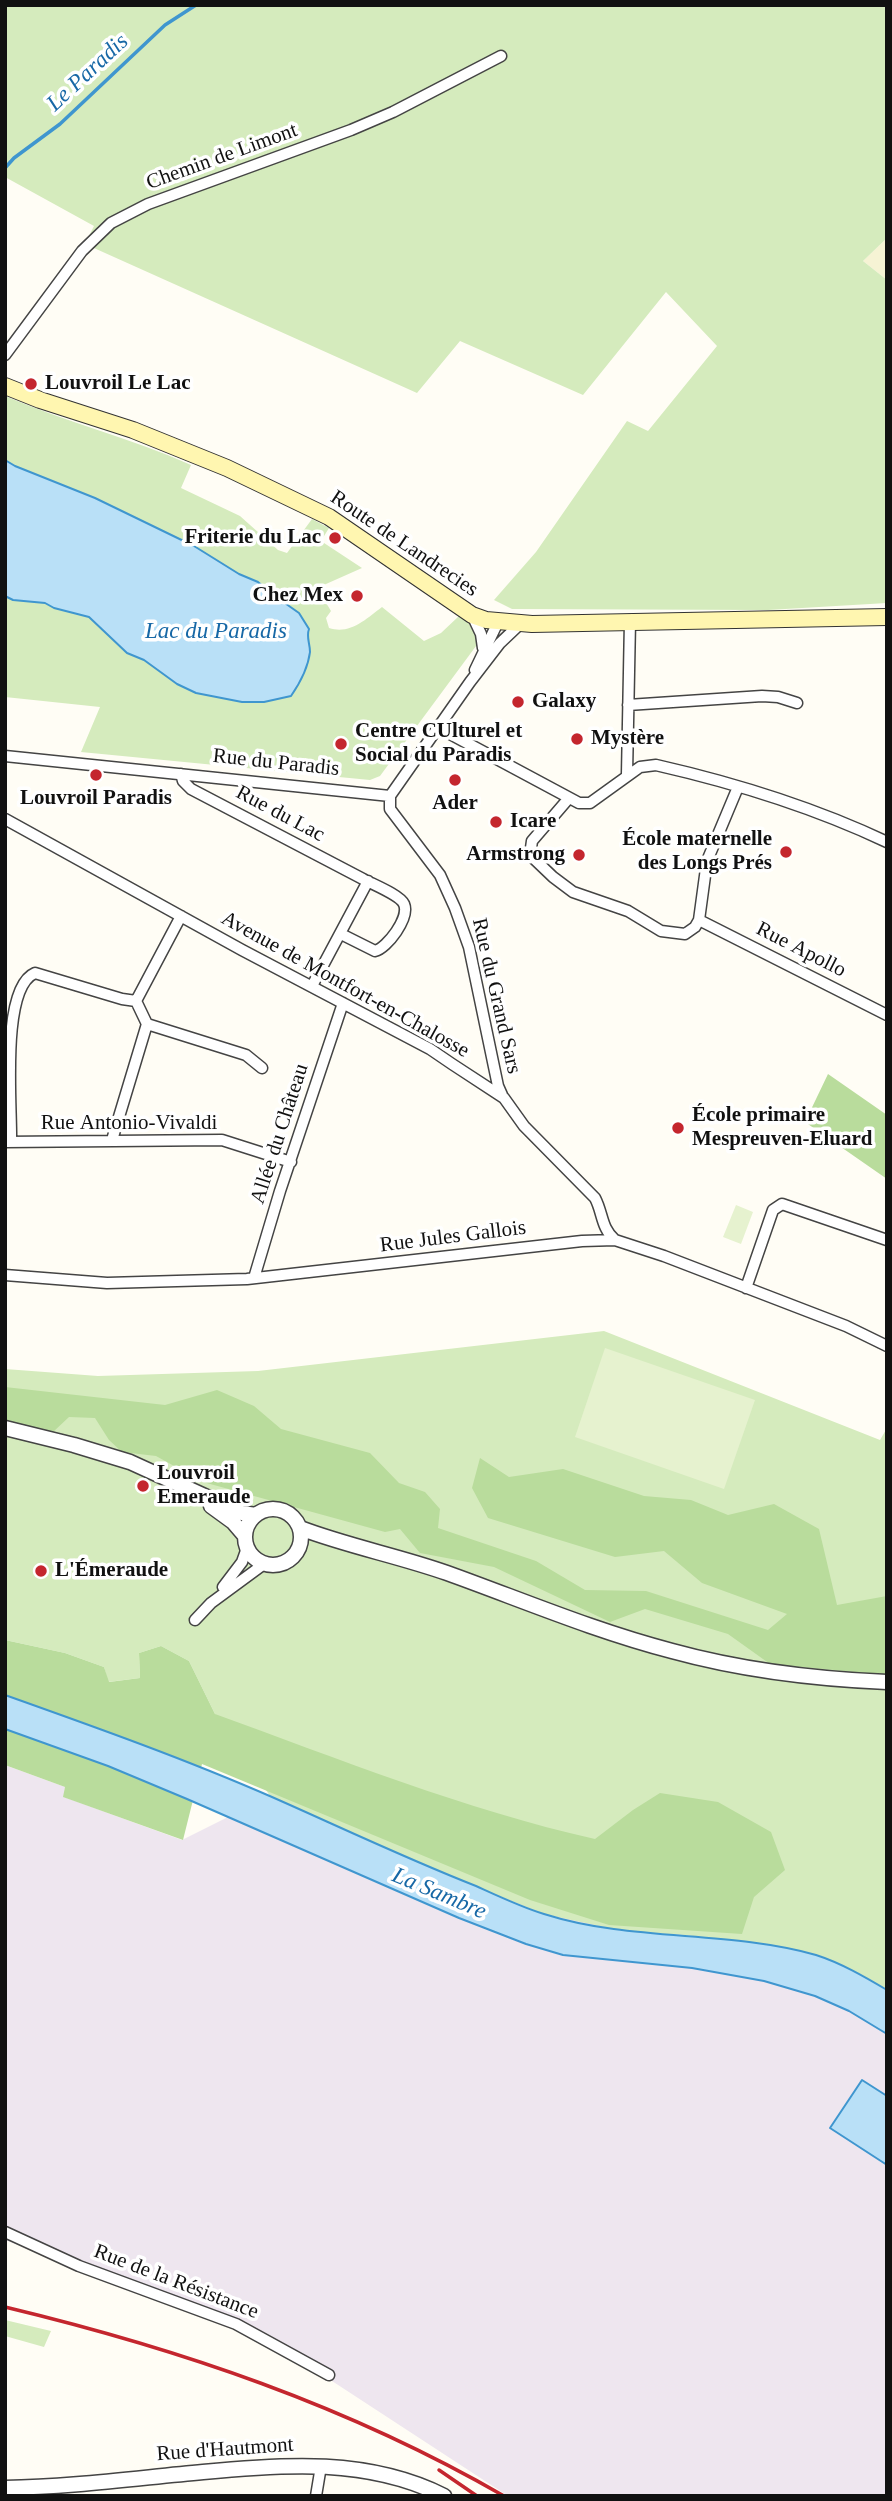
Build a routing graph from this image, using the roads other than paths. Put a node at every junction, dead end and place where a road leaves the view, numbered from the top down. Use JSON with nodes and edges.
{"nodes":[{"id":1,"x":501,"y":57,"type":"dead end"},
{"id":2,"x":5,"y":355,"type":"edge"},
{"id":3,"x":5,"y":386,"type":"edge"},
{"id":4,"x":472,"y":615,"type":"junction"},
{"id":5,"x":887,"y":617,"type":"edge"},
{"id":6,"x":630,"y":621,"type":"junction"},
{"id":7,"x":498,"y":622,"type":"junction"},
{"id":8,"x":520,"y":624,"type":"junction"},
{"id":9,"x":483,"y":648,"type":"junction"},
{"id":10,"x":470,"y":682,"type":"junction"},
{"id":11,"x":797,"y":704,"type":"dead end"},
{"id":12,"x":628,"y":705,"type":"junction"},
{"id":13,"x":439,"y":728,"type":"junction"},
{"id":14,"x":5,"y":757,"type":"edge"},
{"id":15,"x":19,"y":758,"type":"junction"},
{"id":16,"x":5,"y":762,"type":"edge"},
{"id":17,"x":181,"y":774,"type":"junction"},
{"id":18,"x":627,"y":774,"type":"junction"},
{"id":19,"x":738,"y":787,"type":"junction"},
{"id":20,"x":390,"y":796,"type":"junction"},
{"id":21,"x":569,"y":798,"type":"junction"},
{"id":22,"x":5,"y":819,"type":"edge"},
{"id":23,"x":887,"y":842,"type":"edge"},
{"id":24,"x":368,"y":881,"type":"junction"},
{"id":25,"x":181,"y":916,"type":"junction"},
{"id":26,"x":699,"y":920,"type":"junction"},
{"id":27,"x":341,"y":933,"type":"junction"},
{"id":28,"x":312,"y":986,"type":"junction"},
{"id":29,"x":136,"y":1001,"type":"junction"},
{"id":30,"x":343,"y":1003,"type":"junction"},
{"id":31,"x":887,"y":1015,"type":"edge"},
{"id":32,"x":147,"y":1024,"type":"junction"},
{"id":33,"x":262,"y":1069,"type":"dead end"},
{"id":34,"x":504,"y":1098,"type":"junction"},
{"id":35,"x":112,"y":1140,"type":"junction"},
{"id":36,"x":8,"y":1142,"type":"edge"},
{"id":37,"x":291,"y":1162,"type":"junction"},
{"id":38,"x":615,"y":1240,"type":"junction"},
{"id":39,"x":887,"y":1240,"type":"edge"},
{"id":40,"x":5,"y":1275,"type":"edge"},
{"id":41,"x":254,"y":1278,"type":"junction"},
{"id":42,"x":746,"y":1288,"type":"junction"},
{"id":43,"x":887,"y":1346,"type":"edge"},
{"id":44,"x":5,"y":1428,"type":"edge"},
{"id":45,"x":193,"y":1492,"type":"junction"},
{"id":46,"x":256,"y":1514,"type":"junction"},
{"id":47,"x":300,"y":1528,"type":"junction"},
{"id":48,"x":246,"y":1542,"type":"junction"},
{"id":49,"x":348,"y":1542,"type":"junction"},
{"id":50,"x":299,"y":1549,"type":"junction"},
{"id":51,"x":264,"y":1564,"type":"junction"},
{"id":52,"x":211,"y":1603,"type":"junction"},
{"id":53,"x":195,"y":1620,"type":"dead end"},
{"id":54,"x":887,"y":1682,"type":"edge"},
{"id":55,"x":5,"y":2232,"type":"edge"},
{"id":56,"x":329,"y":2375,"type":"dead end"},
{"id":57,"x":321,"y":2466,"type":"junction"},
{"id":58,"x":13,"y":2491,"type":"edge"},
{"id":59,"x":316,"y":2496,"type":"edge"},
{"id":60,"x":444,"y":2496,"type":"edge"}],
"edges":[{"from":1,"to":2,"type":"street","name":"Chemin de Limont"},
{"from":3,"to":4,"type":"main road","name":"Route de Landrecies"},
{"from":4,"to":7,"type":"main road","name":"Route de Landrecies"},
{"from":4,"to":9,"type":"street"},
{"from":5,"to":6,"type":"main road","name":"Route de Landrecies"},
{"from":6,"to":8,"type":"main road","name":"Route de Landrecies"},
{"from":6,"to":12,"type":"street"},
{"from":7,"to":8,"type":"main road","name":"Route de Landrecies"},
{"from":7,"to":9,"type":"street"},
{"from":8,"to":10,"type":"street"},
{"from":9,"to":10,"type":"street"},
{"from":10,"to":13,"type":"street"},
{"from":11,"to":12,"type":"street"},
{"from":12,"to":18,"type":"street"},
{"from":13,"to":20,"type":"street"},
{"from":13,"to":21,"type":"street"},
{"from":14,"to":15,"type":"street","name":"Rue du Paradis"},
{"from":15,"to":16,"type":"street","name":"Rue du Paradis"},
{"from":15,"to":17,"type":"street","name":"Rue du Paradis"},
{"from":17,"to":20,"type":"street","name":"Rue du Paradis"},
{"from":17,"to":24,"type":"street","name":"Rue du Lac"},
{"from":18,"to":19,"type":"street"},
{"from":18,"to":21,"type":"street"},
{"from":19,"to":23,"type":"street"},
{"from":19,"to":26,"type":"street"},
{"from":20,"to":34,"type":"street","name":"Rue du Grand Sars"},
{"from":21,"to":26,"type":"street"},
{"from":22,"to":25,"type":"street","name":"Avenue de Montfort-en-Chalosse"},
{"from":24,"to":27,"type":"street"},
{"from":24,"to":27,"type":"street","name":"Rue du Lac"},
{"from":25,"to":28,"type":"street","name":"Avenue de Montfort-en-Chalosse"},
{"from":25,"to":29,"type":"street"},
{"from":26,"to":31,"type":"street","name":"Rue Apollo"},
{"from":27,"to":28,"type":"street"},
{"from":28,"to":30,"type":"street","name":"Avenue de Montfort-en-Chalosse"},
{"from":29,"to":32,"type":"street"},
{"from":29,"to":36,"type":"street"},
{"from":30,"to":34,"type":"street","name":"Avenue de Montfort-en-Chalosse"},
{"from":30,"to":37,"type":"street","name":"Allée du Château"},
{"from":32,"to":33,"type":"street"},
{"from":32,"to":35,"type":"street"},
{"from":34,"to":38,"type":"street","name":"Avenue de Montfort-en-Chalosse"},
{"from":35,"to":36,"type":"street","name":"Rue Antonio-Vivaldi"},
{"from":35,"to":37,"type":"street","name":"Rue Antonio-Vivaldi"},
{"from":37,"to":41,"type":"street","name":"Allée du Château"},
{"from":38,"to":41,"type":"street","name":"Rue Jules Gallois"},
{"from":38,"to":42,"type":"street","name":"Rue Jules Gallois"},
{"from":39,"to":42,"type":"street"},
{"from":40,"to":41,"type":"street","name":"Rue Jules Gallois"},
{"from":42,"to":43,"type":"street","name":"Rue Jules Gallois"},
{"from":44,"to":45,"type":"street"},
{"from":45,"to":46,"type":"street"},
{"from":45,"to":48,"type":"street"},
{"from":46,"to":47,"type":"street"},
{"from":46,"to":48,"type":"street"},
{"from":47,"to":49,"type":"street"},
{"from":47,"to":50,"type":"street"},
{"from":48,"to":51,"type":"street"},
{"from":48,"to":52,"type":"street"},
{"from":49,"to":50,"type":"street"},
{"from":49,"to":54,"type":"street"},
{"from":50,"to":51,"type":"street"},
{"from":51,"to":52,"type":"street"},
{"from":52,"to":53,"type":"street"},
{"from":55,"to":56,"type":"street","name":"Rue de la Résistance"},
{"from":57,"to":58,"type":"street","name":"Rue d'Hautmont"},
{"from":57,"to":59,"type":"street"},
{"from":57,"to":60,"type":"street","name":"Rue d'Hautmont"}]}
